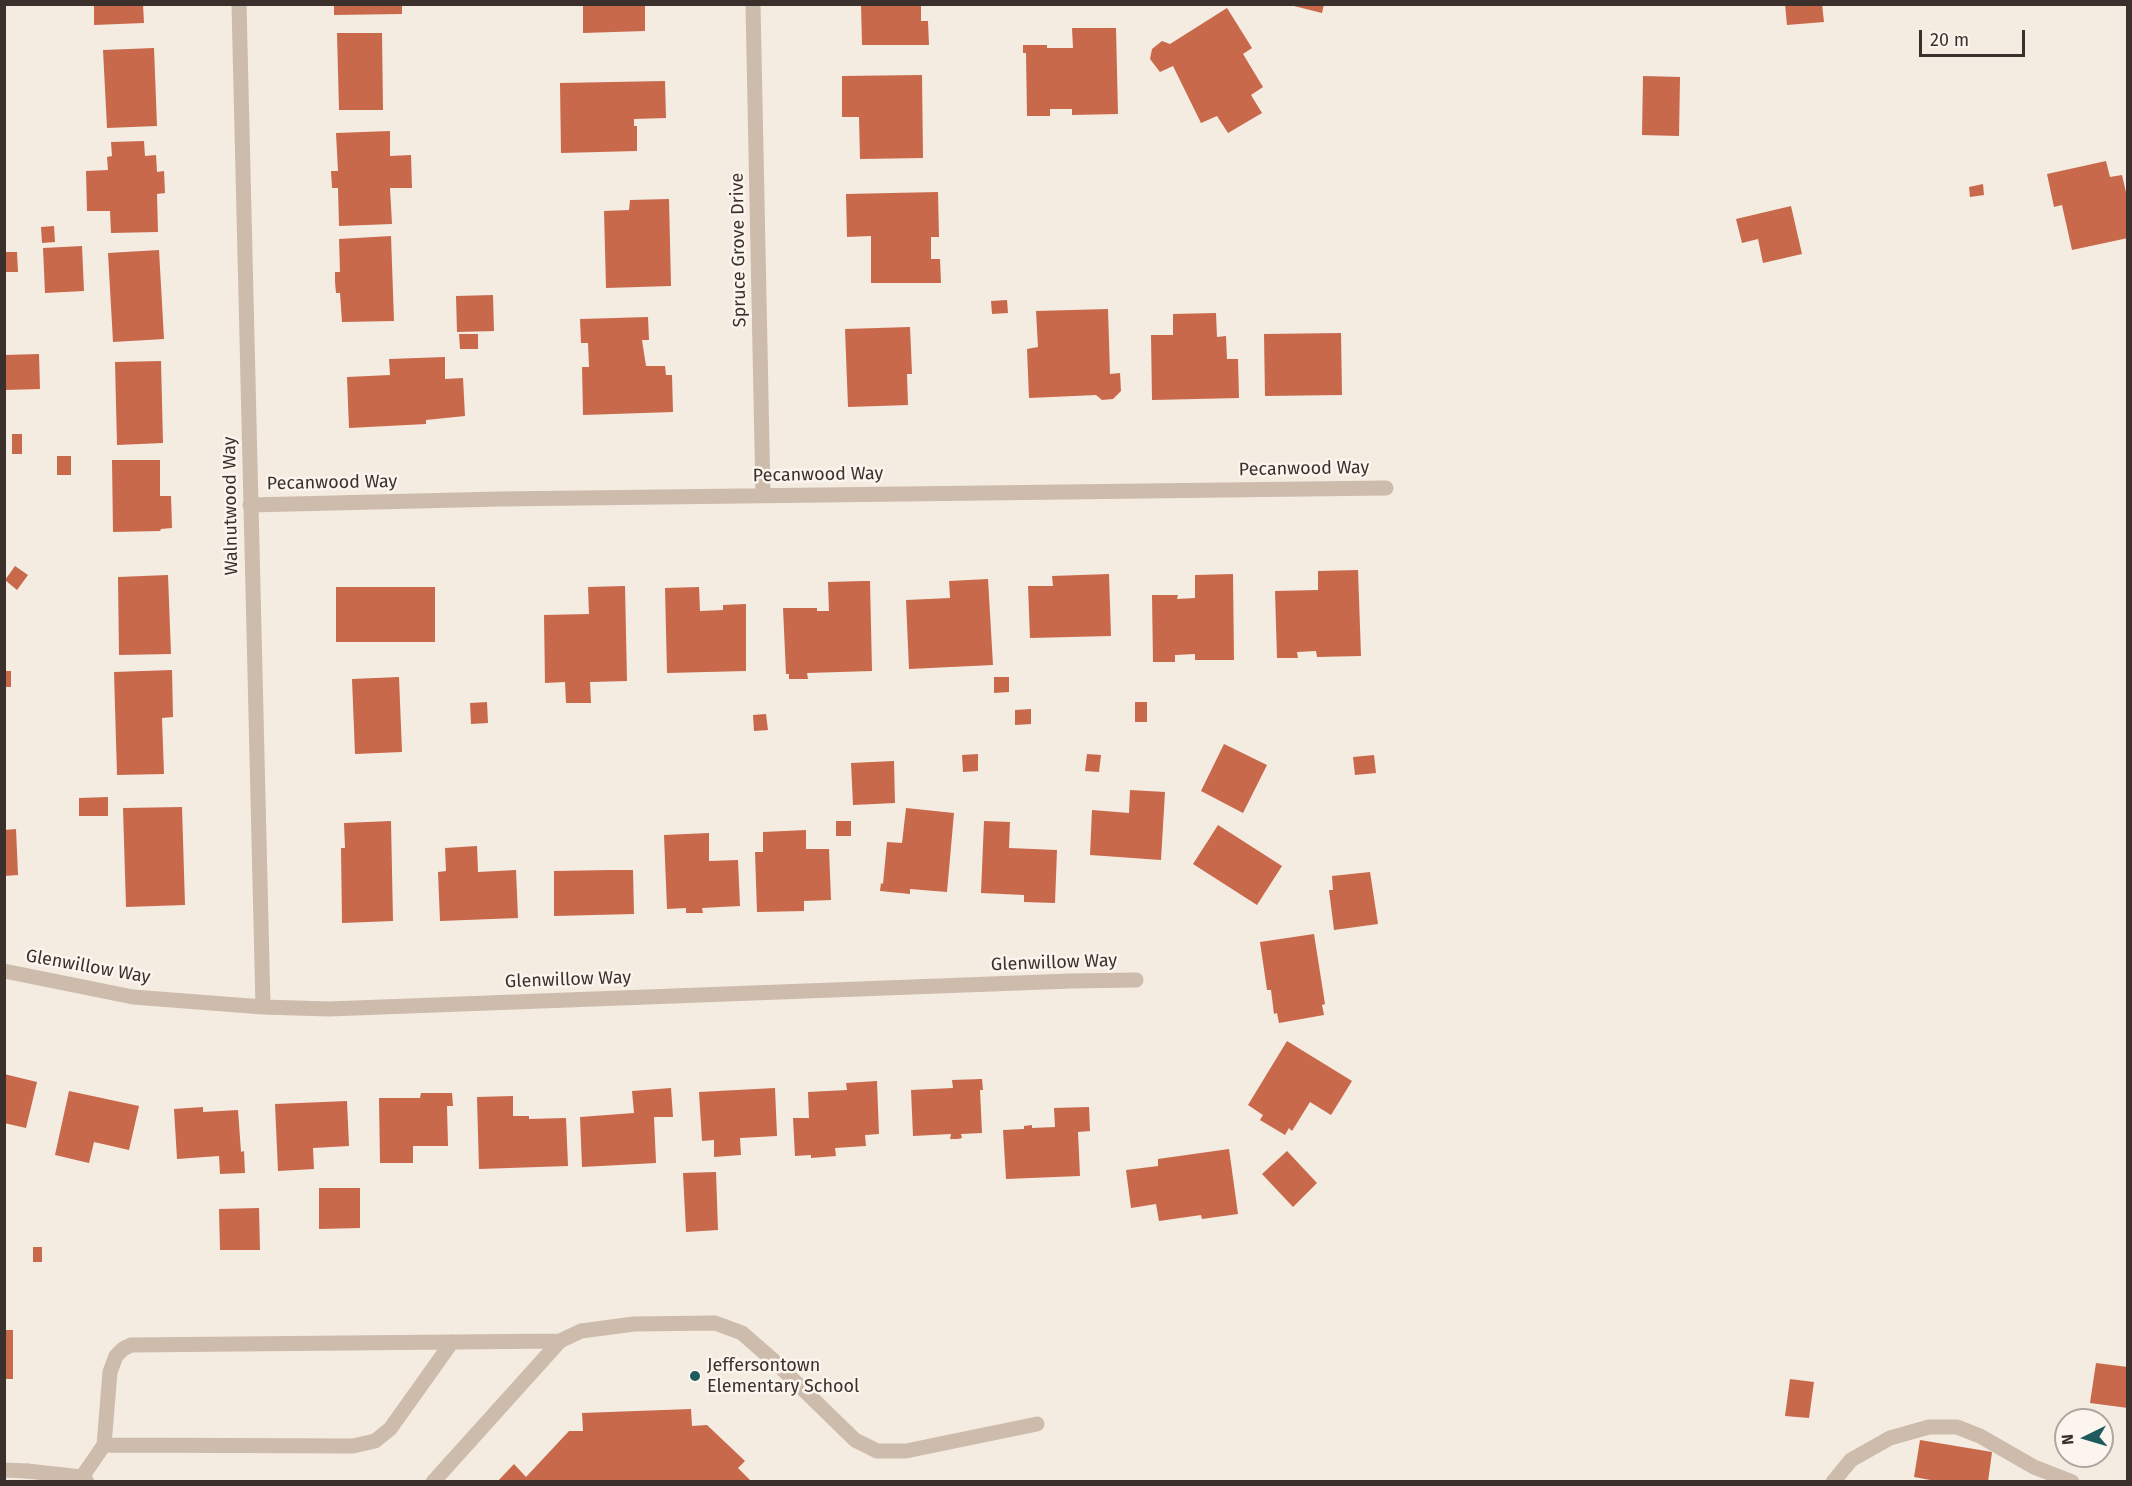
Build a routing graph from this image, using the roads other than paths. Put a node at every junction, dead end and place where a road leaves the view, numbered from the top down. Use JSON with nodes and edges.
{"nodes":[{"id":1,"x":239,"y":4,"type":"edge"},
{"id":2,"x":753,"y":4,"type":"edge"},
{"id":3,"x":1386,"y":488,"type":"dead end"},
{"id":4,"x":763,"y":495,"type":"junction"},
{"id":5,"x":250,"y":505,"type":"junction"},
{"id":6,"x":4,"y":971,"type":"edge"},
{"id":7,"x":1136,"y":980,"type":"dead end"},
{"id":8,"x":263,"y":1007,"type":"junction"},
{"id":9,"x":560,"y":1341,"type":"junction"},
{"id":10,"x":452,"y":1342,"type":"junction"},
{"id":11,"x":1037,"y":1424,"type":"dead end"},
{"id":12,"x":104,"y":1445,"type":"junction"},
{"id":13,"x":4,"y":1470,"type":"edge"},
{"id":14,"x":84,"y":1479,"type":"edge"},
{"id":15,"x":434,"y":1482,"type":"edge"},
{"id":16,"x":1833,"y":1482,"type":"edge"},
{"id":17,"x":2072,"y":1482,"type":"edge"}],
"edges":[{"from":1,"to":5,"type":"street","name":"Walnutwood Way"},
{"from":2,"to":4,"type":"street","name":"Spruce Grove Drive"},
{"from":3,"to":4,"type":"street","name":"Pecanwood Way"},
{"from":4,"to":5,"type":"street","name":"Pecanwood Way"},
{"from":5,"to":8,"type":"street","name":"Walnutwood Way"},
{"from":6,"to":8,"type":"street","name":"Glenwillow Way"},
{"from":7,"to":8,"type":"street","name":"Glenwillow Way"},
{"from":9,"to":10,"type":"street"},
{"from":9,"to":11,"type":"street"},
{"from":9,"to":15,"type":"street"},
{"from":10,"to":12,"type":"street"},
{"from":10,"to":12,"type":"street"},
{"from":12,"to":14,"type":"street"},
{"from":13,"to":14,"type":"street"},
{"from":16,"to":17,"type":"street"}]}
